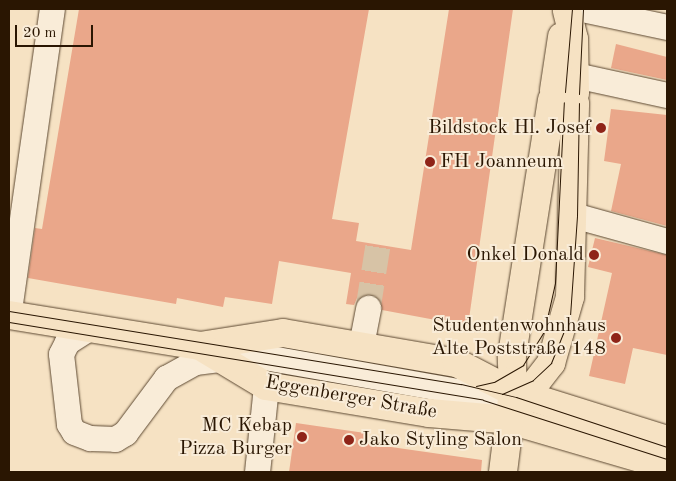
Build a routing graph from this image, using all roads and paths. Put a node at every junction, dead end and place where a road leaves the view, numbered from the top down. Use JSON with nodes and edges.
{"nodes":[{"id":1,"x":52,"y":9,"type":"edge"},
{"id":2,"x":572,"y":10,"type":"edge"},
{"id":3,"x":667,"y":28,"type":"edge"},
{"id":4,"x":566,"y":92,"type":"junction"},
{"id":5,"x":667,"y":95,"type":"edge"},
{"id":6,"x":573,"y":215,"type":"junction"},
{"id":7,"x":667,"y":241,"type":"edge"},
{"id":8,"x":368,"y":308,"type":"tunnel mouth"},
{"id":9,"x":9,"y":310,"type":"edge"},
{"id":10,"x":9,"y":315,"type":"edge"},
{"id":11,"x":89,"y":328,"type":"junction"},
{"id":12,"x":361,"y":345,"type":"junction"},
{"id":13,"x":210,"y":353,"type":"junction"},
{"id":14,"x":266,"y":386,"type":"junction"},
{"id":15,"x":516,"y":402,"type":"junction"},
{"id":16,"x":667,"y":440,"type":"edge"},
{"id":17,"x":667,"y":466,"type":"edge"},
{"id":18,"x":257,"y":472,"type":"edge"},
{"id":19,"x":503,"y":472,"type":"edge"}],
"edges":[{"from":1,"to":9,"type":"street"},
{"from":2,"to":3,"type":"street"},
{"from":2,"to":4,"type":"main road"},
{"from":4,"to":5,"type":"street"},
{"from":4,"to":6,"type":"main road"},
{"from":4,"to":15,"type":"main road"},
{"from":6,"to":7,"type":"street"},
{"from":6,"to":15,"type":"main road"},
{"from":8,"to":12,"type":"street"},
{"from":10,"to":11,"type":"main road","name":"Eggenberger Straße"},
{"from":11,"to":13,"type":"main road","name":"Eggenberger Straße"},
{"from":11,"to":13,"type":"street"},
{"from":12,"to":13,"type":"main road","name":"Eggenberger Straße"},
{"from":12,"to":15,"type":"main road","name":"Eggenberger Straße"},
{"from":13,"to":14,"type":"main road","name":"Eggenberger Straße"},
{"from":13,"to":15,"type":"street"},
{"from":14,"to":15,"type":"main road","name":"Eggenberger Straße"},
{"from":14,"to":18,"type":"street"},
{"from":15,"to":16,"type":"main road"},
{"from":15,"to":17,"type":"main road"},
{"from":15,"to":19,"type":"main road"}]}
